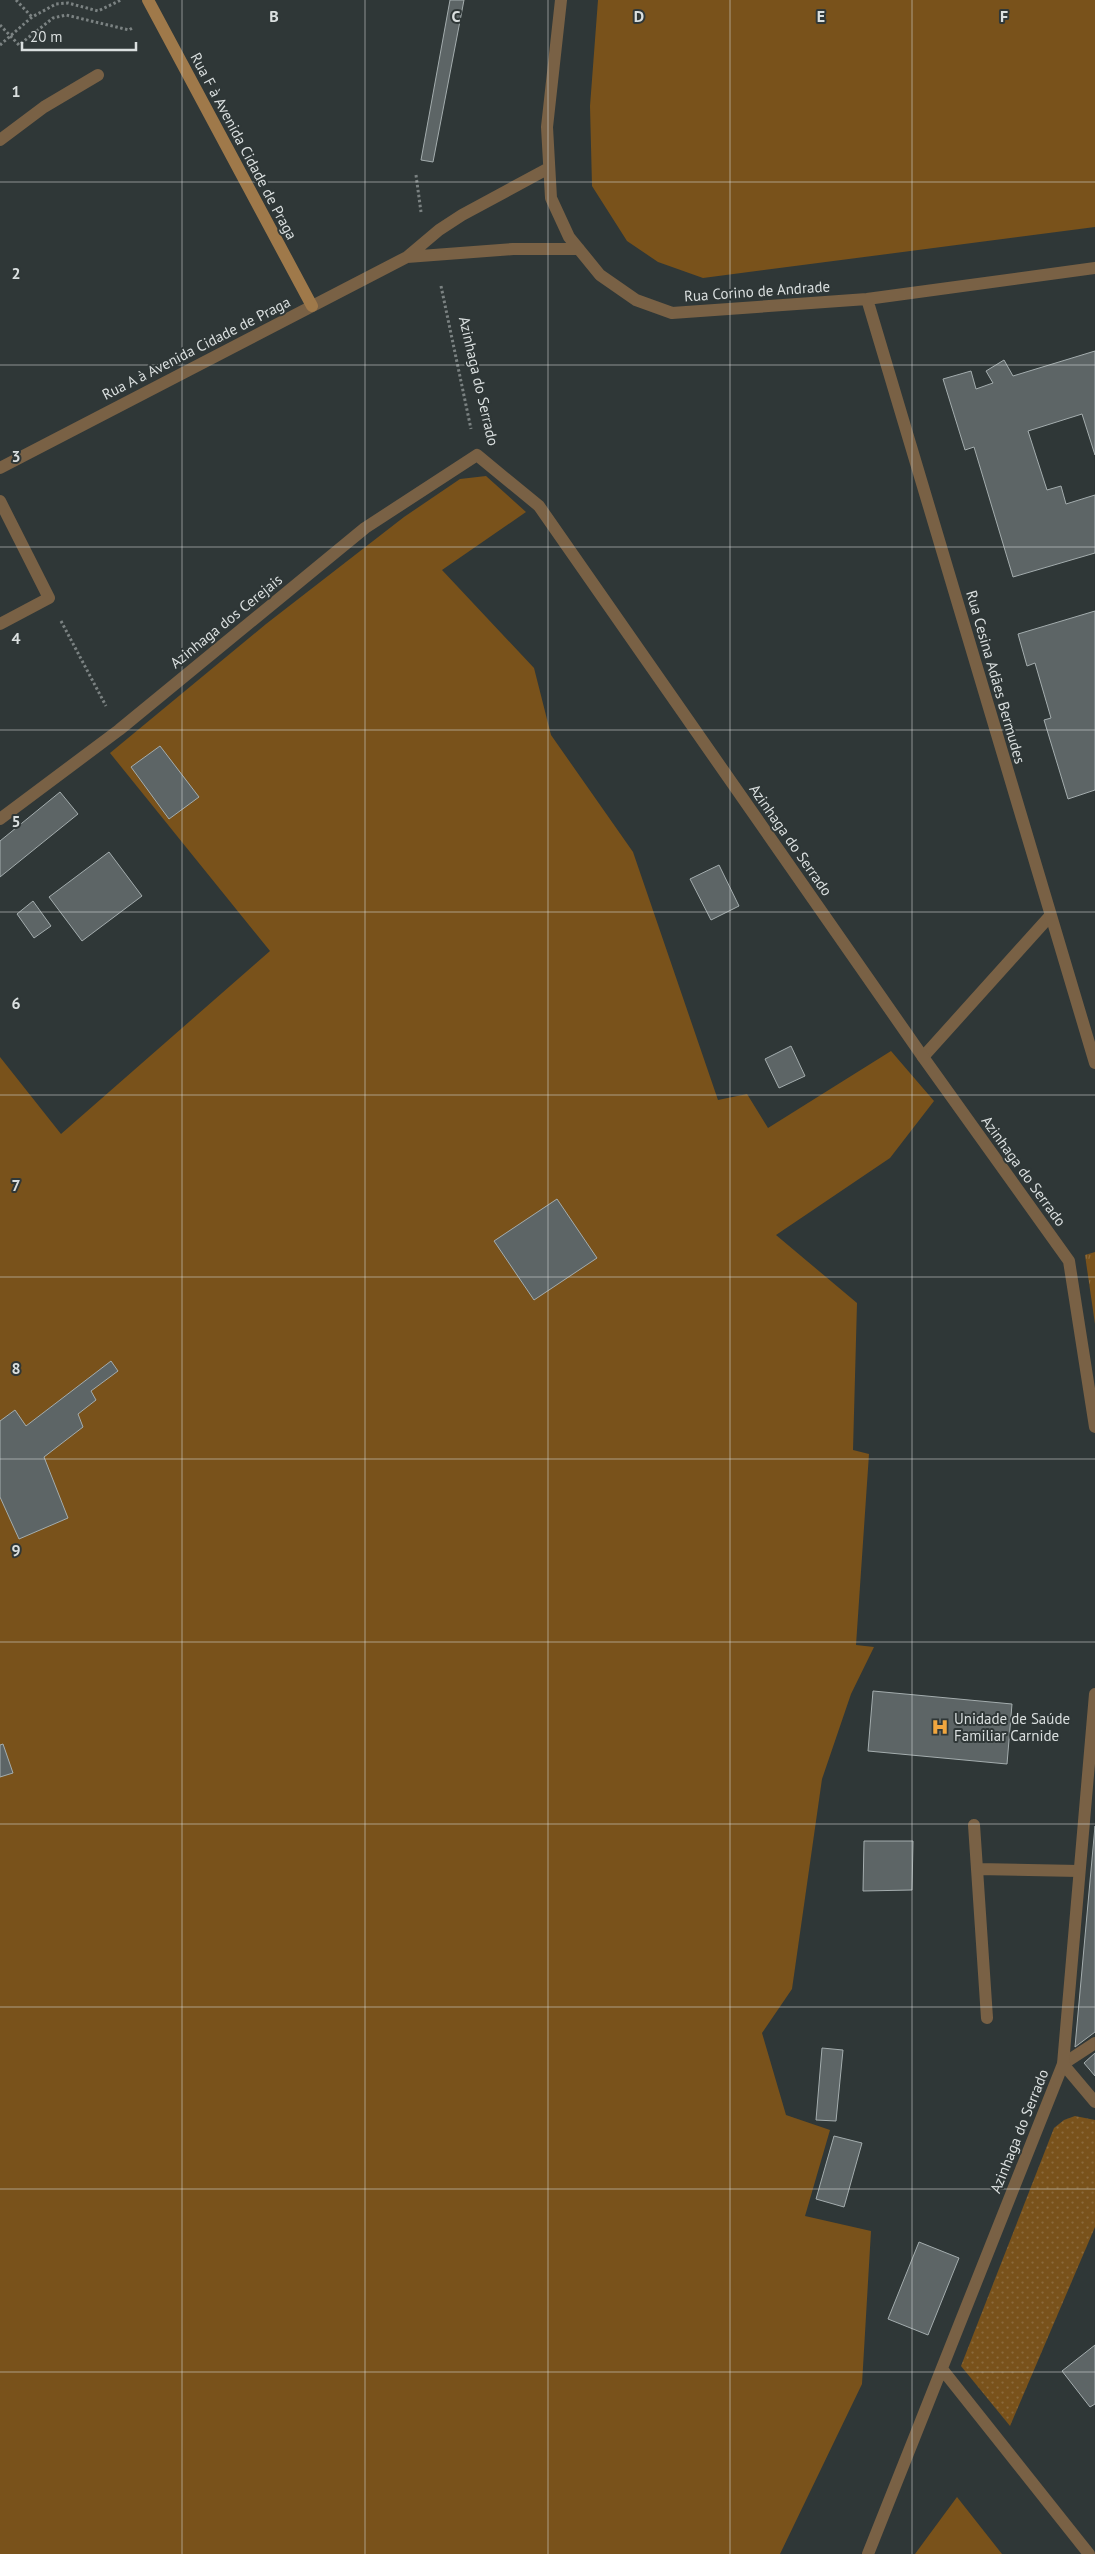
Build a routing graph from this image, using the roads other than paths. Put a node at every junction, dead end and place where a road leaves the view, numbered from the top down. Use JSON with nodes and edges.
{"nodes":[{"id":1,"x":148,"y":0,"type":"edge"},
{"id":2,"x":561,"y":0,"type":"edge"},
{"id":3,"x":98,"y":75,"type":"dead end"},
{"id":4,"x":0,"y":140,"type":"edge"},
{"id":5,"x":549,"y":168,"type":"junction"},
{"id":6,"x":579,"y":249,"type":"junction"},
{"id":7,"x":407,"y":257,"type":"junction"},
{"id":8,"x":1095,"y":268,"type":"edge"},
{"id":9,"x":867,"y":299,"type":"junction"},
{"id":10,"x":312,"y":306,"type":"junction"},
{"id":11,"x":477,"y":454,"type":"joint"},
{"id":12,"x":0,"y":468,"type":"edge"},
{"id":13,"x":0,"y":501,"type":"edge"},
{"id":14,"x":0,"y":624,"type":"edge"},
{"id":15,"x":0,"y":819,"type":"edge"},
{"id":16,"x":1050,"y":916,"type":"junction"},
{"id":17,"x":922,"y":1057,"type":"junction"},
{"id":18,"x":1095,"y":1063,"type":"edge"},
{"id":19,"x":1095,"y":1427,"type":"edge"},
{"id":20,"x":1095,"y":1694,"type":"edge"},
{"id":21,"x":974,"y":1825,"type":"dead end"},
{"id":22,"x":977,"y":1868,"type":"junction"},
{"id":23,"x":1079,"y":1871,"type":"junction"},
{"id":24,"x":987,"y":2018,"type":"dead end"},
{"id":25,"x":1095,"y":2043,"type":"edge"},
{"id":26,"x":1063,"y":2064,"type":"junction"},
{"id":27,"x":1095,"y":2102,"type":"edge"},
{"id":28,"x":942,"y":2369,"type":"junction"},
{"id":29,"x":868,"y":2554,"type":"edge"},
{"id":30,"x":1090,"y":2554,"type":"edge"}],
"edges":[{"from":1,"to":10,"type":"main road","name":"Rua F à Avenida Cidade de Praga"},
{"from":2,"to":5,"type":"street","name":"Rua Corino de Andrade"},
{"from":3,"to":4,"type":"street"},
{"from":5,"to":6,"type":"street","name":"Rua Corino de Andrade"},
{"from":5,"to":7,"type":"street"},
{"from":6,"to":7,"type":"street"},
{"from":6,"to":9,"type":"street","name":"Rua Corino de Andrade"},
{"from":7,"to":10,"type":"street","name":"Rua A à Avenida Cidade de Praga"},
{"from":8,"to":9,"type":"street","name":"Rua Corino de Andrade"},
{"from":9,"to":16,"type":"street","name":"Rua Cesina Adães Bermudes"},
{"from":10,"to":12,"type":"street","name":"Rua A à Avenida Cidade de Praga"},
{"from":11,"to":15,"type":"street","name":"Azinhaga dos Cerejais"},
{"from":11,"to":17,"type":"street","name":"Azinhaga do Serrado"},
{"from":13,"to":14,"type":"street"},
{"from":16,"to":17,"type":"street"},
{"from":16,"to":18,"type":"street","name":"Rua Cesina Adães Bermudes"},
{"from":17,"to":19,"type":"street","name":"Azinhaga do Serrado"},
{"from":20,"to":23,"type":"street","name":"Azinhaga do Serrado"},
{"from":21,"to":22,"type":"street"},
{"from":22,"to":23,"type":"street"},
{"from":22,"to":24,"type":"street"},
{"from":23,"to":26,"type":"street","name":"Azinhaga do Serrado"},
{"from":25,"to":26,"type":"street"},
{"from":26,"to":27,"type":"street"},
{"from":26,"to":28,"type":"street","name":"Azinhaga do Serrado"},
{"from":28,"to":29,"type":"street","name":"Azinhaga do Serrado"},
{"from":28,"to":30,"type":"street"}]}
